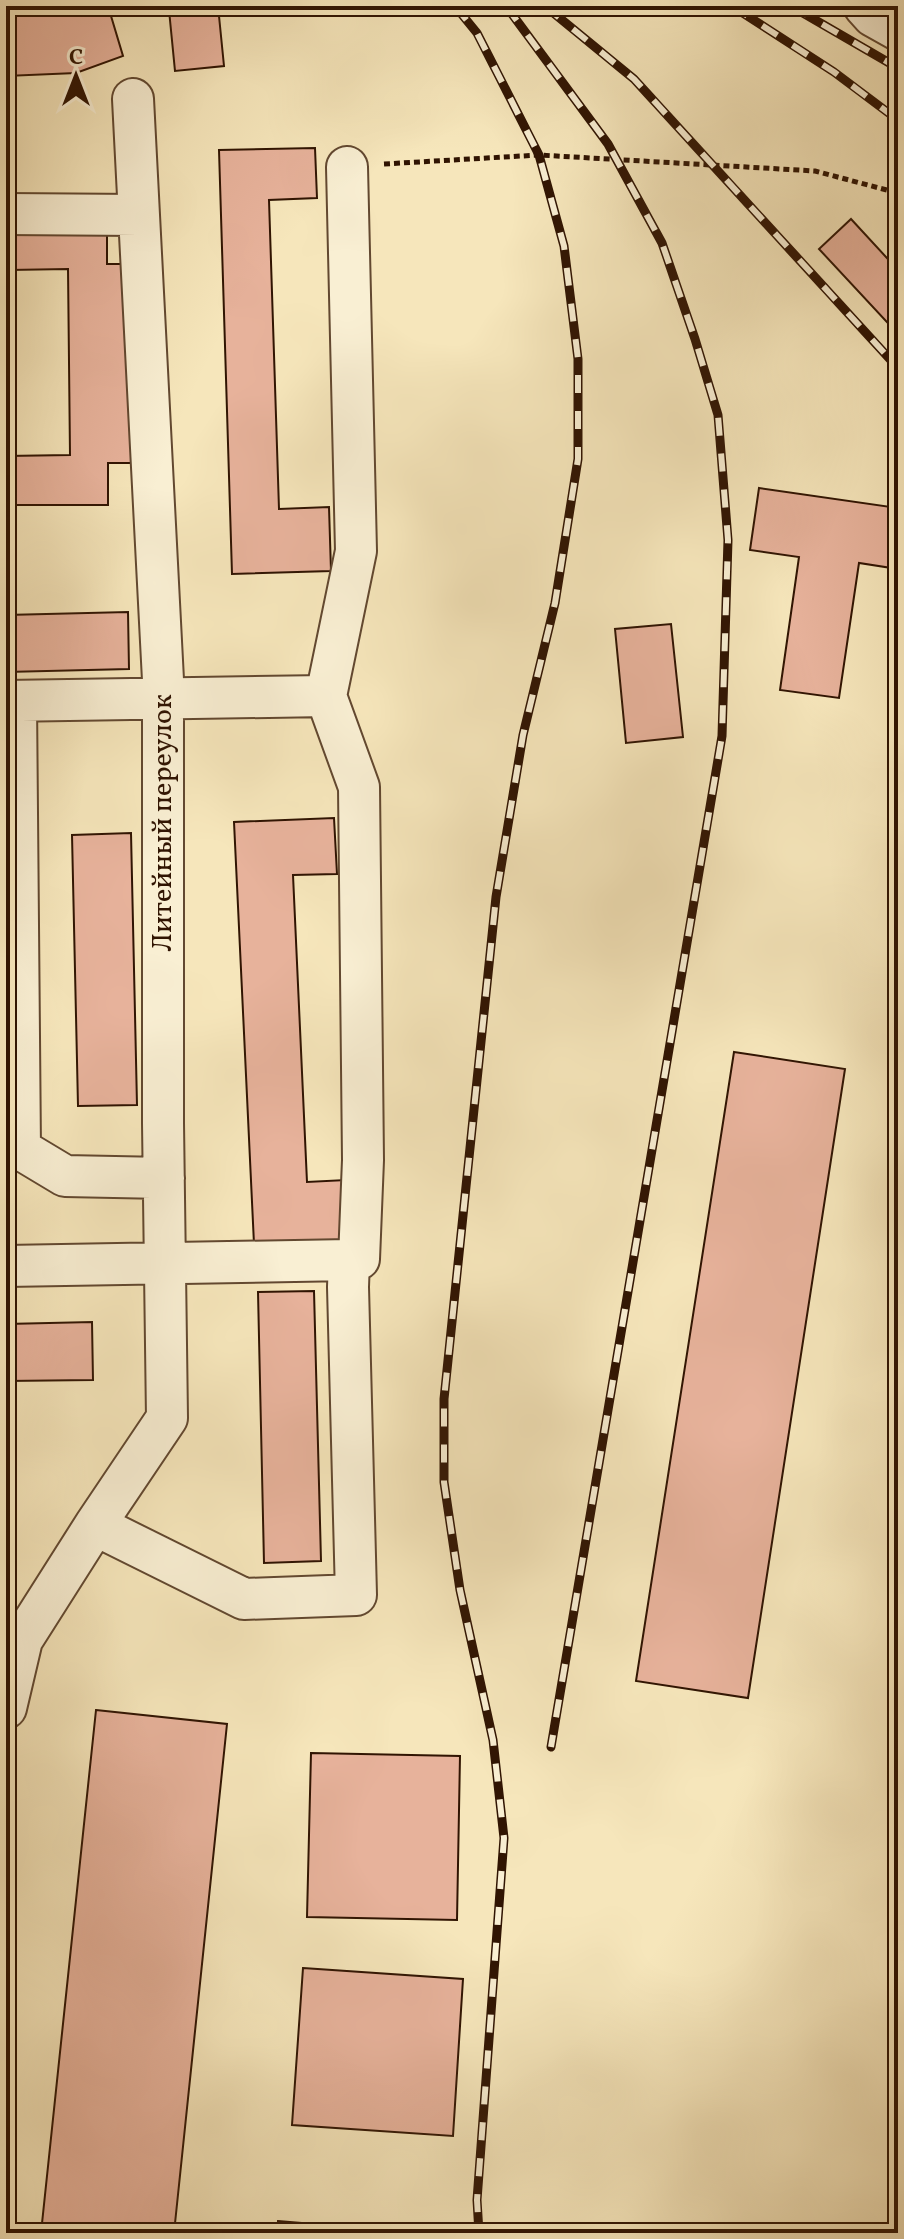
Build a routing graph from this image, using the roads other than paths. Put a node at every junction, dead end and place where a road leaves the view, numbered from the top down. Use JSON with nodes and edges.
{"nodes":[{"id":1,"x":864,"y":6,"type":"edge"},
{"id":2,"x":898,"y":30,"type":"edge"},
{"id":3,"x":133,"y":99,"type":"dead end"},
{"id":4,"x":347,"y":167,"type":"road end"},
{"id":5,"x":6,"y":214,"type":"edge"},
{"id":6,"x":139,"y":215,"type":"junction"},
{"id":7,"x":326,"y":696,"type":"junction"},
{"id":8,"x":163,"y":700,"type":"junction"},
{"id":9,"x":11,"y":701,"type":"edge"},
{"id":10,"x":164,"y":1178,"type":"junction"},
{"id":11,"x":349,"y":1260,"type":"junction"},
{"id":12,"x":165,"y":1263,"type":"junction"},
{"id":13,"x":6,"y":1266,"type":"edge"},
{"id":14,"x":95,"y":1525,"type":"junction"},
{"id":15,"x":6,"y":1708,"type":"edge"}],
"edges":[{"from":1,"to":2,"type":"street"},
{"from":3,"to":6,"type":"street","name":"Литейный переулок"},
{"from":4,"to":7,"type":"street"},
{"from":5,"to":6,"type":"street"},
{"from":6,"to":8,"type":"street","name":"Литейный переулок"},
{"from":7,"to":8,"type":"street"},
{"from":7,"to":11,"type":"street"},
{"from":8,"to":9,"type":"street"},
{"from":8,"to":10,"type":"street","name":"Литейный переулок"},
{"from":9,"to":10,"type":"street"},
{"from":10,"to":12,"type":"street","name":"Литейный переулок"},
{"from":11,"to":12,"type":"street"},
{"from":11,"to":14,"type":"street"},
{"from":12,"to":13,"type":"street"},
{"from":12,"to":14,"type":"street","name":"Литейный переулок"},
{"from":14,"to":15,"type":"street","name":"Литейный переулок"}]}
